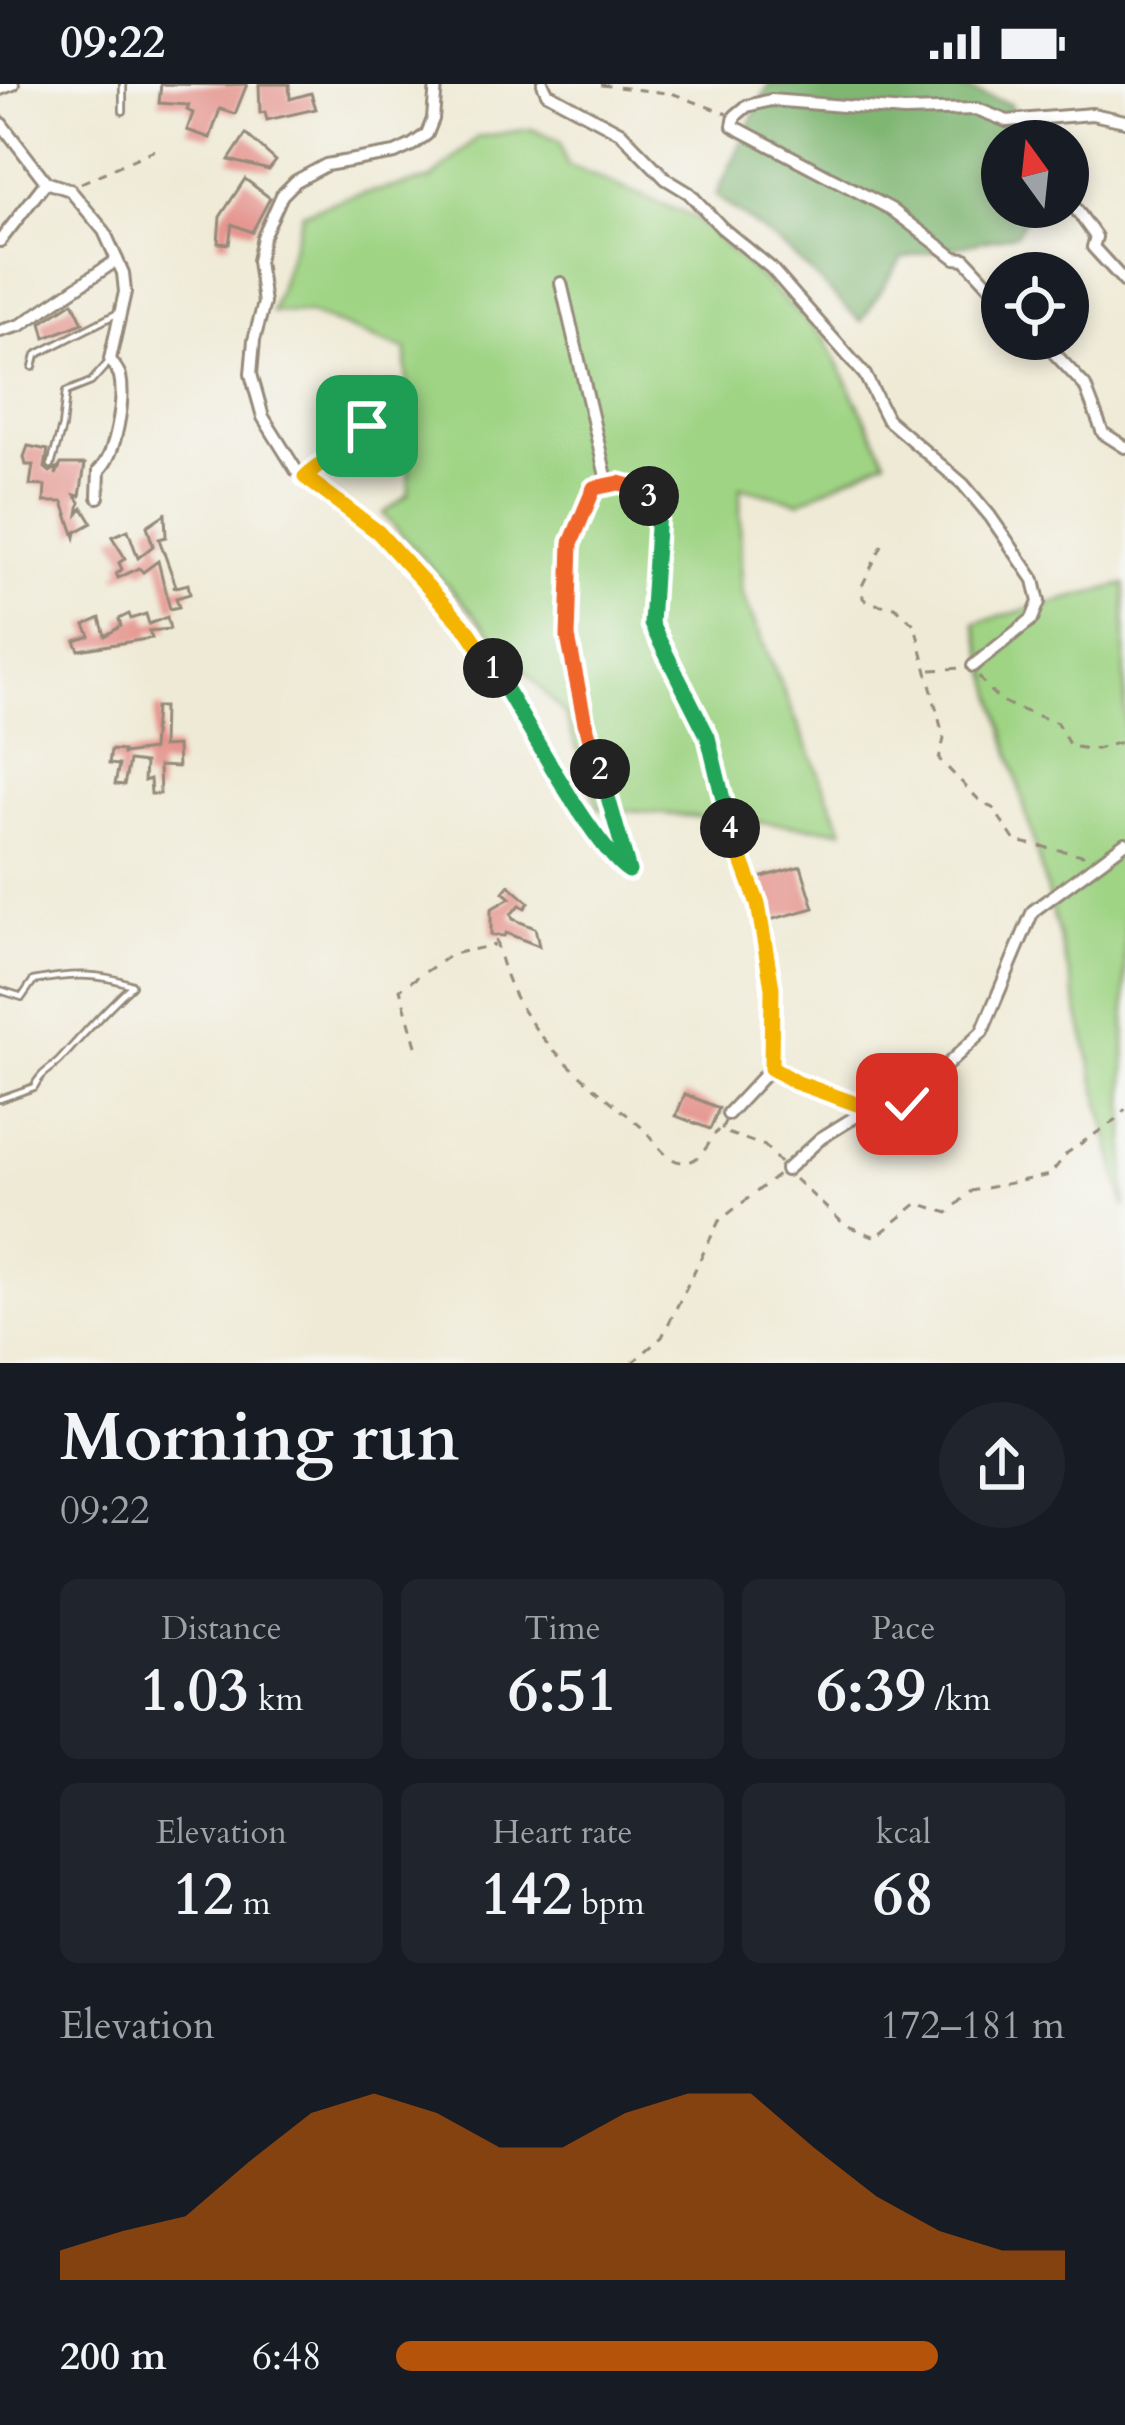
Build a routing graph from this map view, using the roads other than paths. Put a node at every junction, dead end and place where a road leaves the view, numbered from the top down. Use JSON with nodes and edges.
{"nodes":[{"id":1,"x":13,"y":84,"type":"edge"},
{"id":2,"x":123,"y":84,"type":"edge"},
{"id":3,"x":436,"y":84,"type":"edge"},
{"id":4,"x":543,"y":84,"type":"edge"},
{"id":5,"x":0,"y":88,"type":"edge"},
{"id":6,"x":123,"y":111,"type":"dead end"},
{"id":7,"x":1004,"y":120,"type":"edge"},
{"id":8,"x":1032,"y":120,"type":"edge"},
{"id":9,"x":0,"y":122,"type":"edge"},
{"id":10,"x":1125,"y":122,"type":"edge"},
{"id":11,"x":46,"y":182,"type":"junction"},
{"id":12,"x":1089,"y":227,"type":"edge"},
{"id":13,"x":0,"y":241,"type":"edge"},
{"id":14,"x":117,"y":260,"type":"junction"},
{"id":15,"x":981,"y":276,"type":"edge"},
{"id":16,"x":1125,"y":281,"type":"edge"},
{"id":17,"x":561,"y":283,"type":"dead end"},
{"id":18,"x":123,"y":310,"type":"junction"},
{"id":19,"x":0,"y":331,"type":"edge"},
{"id":20,"x":110,"y":359,"type":"junction"},
{"id":21,"x":1061,"y":360,"type":"edge"},
{"id":22,"x":33,"y":367,"type":"dead end"},
{"id":23,"x":394,"y":436,"type":"dead end"},
{"id":24,"x":1125,"y":447,"type":"edge"},
{"id":25,"x":51,"y":465,"type":"dead end"},
{"id":26,"x":305,"y":477,"type":"junction"},
{"id":27,"x":608,"y":485,"type":"junction"},
{"id":28,"x":98,"y":497,"type":"dead end"},
{"id":29,"x":973,"y":666,"type":"road end"},
{"id":30,"x":1125,"y":843,"type":"edge"},
{"id":31,"x":0,"y":990,"type":"edge"},
{"id":32,"x":771,"y":1068,"type":"junction"},
{"id":33,"x":0,"y":1099,"type":"edge"},
{"id":34,"x":868,"y":1109,"type":"junction"},
{"id":35,"x":726,"y":1119,"type":"road end"},
{"id":36,"x":786,"y":1170,"type":"road end"}],
"edges":[{"from":1,"to":5,"type":"street"},
{"from":2,"to":6,"type":"lane"},
{"from":3,"to":26,"type":"street"},
{"from":4,"to":29,"type":"street"},
{"from":7,"to":15,"type":"street"},
{"from":8,"to":10,"type":"street"},
{"from":9,"to":11,"type":"street"},
{"from":11,"to":13,"type":"street"},
{"from":11,"to":14,"type":"street"},
{"from":12,"to":16,"type":"street"},
{"from":14,"to":18,"type":"street"},
{"from":14,"to":19,"type":"street"},
{"from":17,"to":27,"type":"street"},
{"from":18,"to":20,"type":"street"},
{"from":18,"to":22,"type":"lane"},
{"from":20,"to":25,"type":"lane"},
{"from":20,"to":28,"type":"street"},
{"from":21,"to":24,"type":"street"},
{"from":23,"to":26,"type":"street"},
{"from":26,"to":27,"type":"street"},
{"from":27,"to":32,"type":"street"},
{"from":30,"to":34,"type":"street"},
{"from":31,"to":33,"type":"lane"},
{"from":32,"to":34,"type":"street"},
{"from":32,"to":35,"type":"street"},
{"from":34,"to":36,"type":"street"}]}
